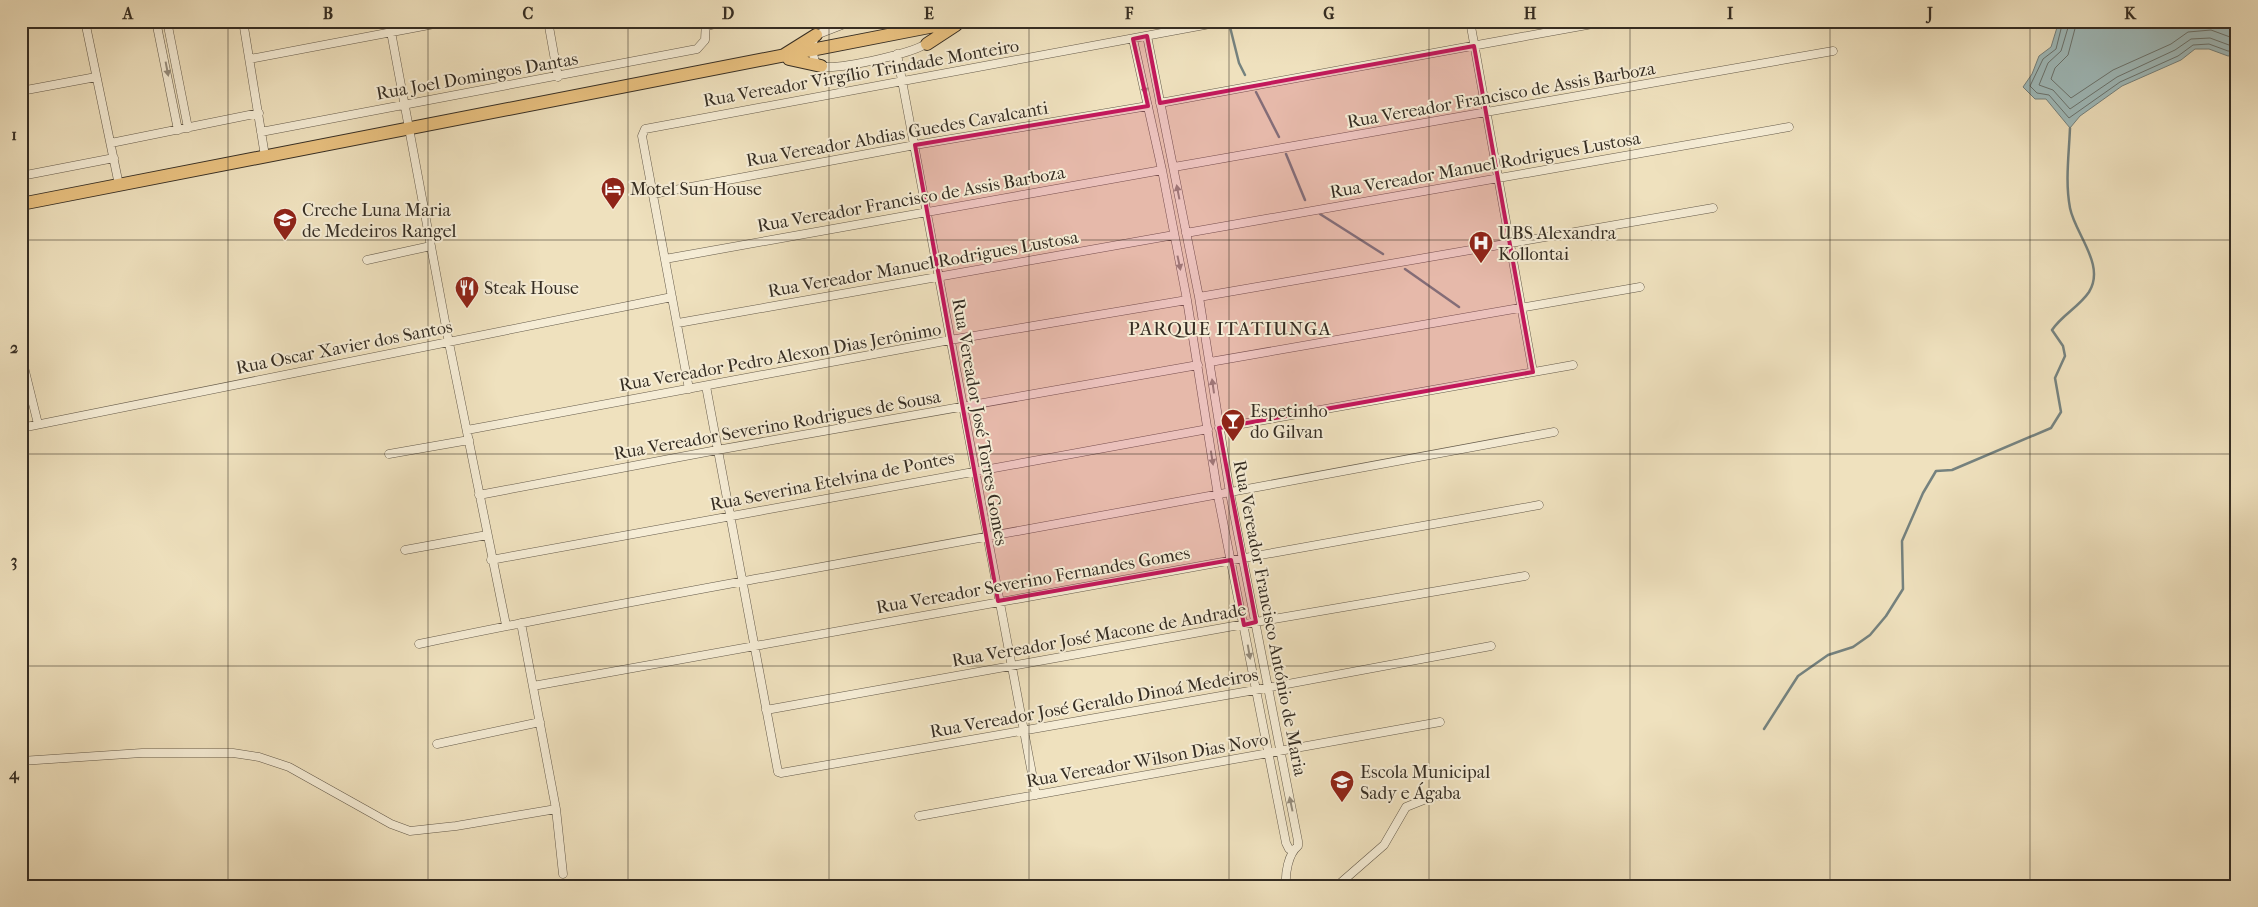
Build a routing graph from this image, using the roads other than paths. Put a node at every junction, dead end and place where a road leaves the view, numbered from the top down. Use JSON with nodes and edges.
{"nodes":[{"id":1,"x":85,"y":21,"type":"edge"},
{"id":2,"x":156,"y":21,"type":"edge"},
{"id":3,"x":167,"y":21,"type":"edge"},
{"id":4,"x":243,"y":21,"type":"edge"},
{"id":5,"x":389,"y":21,"type":"edge"},
{"id":6,"x":450,"y":21,"type":"edge"},
{"id":7,"x":548,"y":21,"type":"edge"},
{"id":8,"x":729,"y":21,"type":"edge"},
{"id":9,"x":852,"y":21,"type":"edge"},
{"id":10,"x":959,"y":21,"type":"edge"},
{"id":11,"x":1226,"y":21,"type":"edge"},
{"id":12,"x":1470,"y":21,"type":"edge"},
{"id":13,"x":1609,"y":21,"type":"edge"},
{"id":14,"x":706,"y":24,"type":"edge"},
{"id":15,"x":930,"y":24,"type":"edge"},
{"id":16,"x":391,"y":32,"type":"junction"},
{"id":17,"x":816,"y":35,"type":"junction"},
{"id":18,"x":1147,"y":36,"type":"junction"},
{"id":19,"x":1133,"y":39,"type":"junction"},
{"id":20,"x":927,"y":44,"type":"junction"},
{"id":21,"x":1474,"y":46,"type":"junction"},
{"id":22,"x":1833,"y":51,"type":"dead end"},
{"id":23,"x":811,"y":52,"type":"junction"},
{"id":24,"x":897,"y":54,"type":"junction"},
{"id":25,"x":780,"y":58,"type":"junction"},
{"id":26,"x":250,"y":59,"type":"junction"},
{"id":27,"x":821,"y":66,"type":"junction"},
{"id":28,"x":558,"y":77,"type":"junction"},
{"id":29,"x":96,"y":78,"type":"junction"},
{"id":30,"x":902,"y":81,"type":"junction"},
{"id":31,"x":21,"y":91,"type":"edge"},
{"id":32,"x":1160,"y":103,"type":"junction"},
{"id":33,"x":404,"y":105,"type":"junction"},
{"id":34,"x":1148,"y":106,"type":"junction"},
{"id":35,"x":259,"y":113,"type":"junction"},
{"id":36,"x":1486,"y":113,"type":"junction"},
{"id":37,"x":1789,"y":127,"type":"dead end"},
{"id":38,"x":188,"y":128,"type":"junction"},
{"id":39,"x":408,"y":129,"type":"junction"},
{"id":40,"x":178,"y":130,"type":"junction"},
{"id":41,"x":261,"y":132,"type":"junction"},
{"id":42,"x":111,"y":143,"type":"junction"},
{"id":43,"x":915,"y":145,"type":"junction"},
{"id":44,"x":265,"y":156,"type":"junction"},
{"id":45,"x":114,"y":158,"type":"junction"},
{"id":46,"x":1174,"y":167,"type":"junction"},
{"id":47,"x":1162,"y":170,"type":"junction"},
{"id":48,"x":21,"y":176,"type":"edge"},
{"id":49,"x":1499,"y":179,"type":"junction"},
{"id":50,"x":119,"y":185,"type":"junction"},
{"id":51,"x":653,"y":194,"type":"junction"},
{"id":52,"x":21,"y":204,"type":"edge"},
{"id":53,"x":1712,"y":208,"type":"dead end"},
{"id":54,"x":926,"y":211,"type":"junction"},
{"id":55,"x":1186,"y":233,"type":"junction"},
{"id":56,"x":1174,"y":235,"type":"junction"},
{"id":57,"x":1510,"y":242,"type":"junction"},
{"id":58,"x":431,"y":246,"type":"junction"},
{"id":59,"x":665,"y":259,"type":"junction"},
{"id":60,"x":367,"y":260,"type":"dead end"},
{"id":61,"x":939,"y":277,"type":"junction"},
{"id":62,"x":1640,"y":287,"type":"dead end"},
{"id":63,"x":672,"y":297,"type":"junction"},
{"id":64,"x":1199,"y":297,"type":"junction"},
{"id":65,"x":1187,"y":300,"type":"junction"},
{"id":66,"x":1522,"y":308,"type":"junction"},
{"id":67,"x":678,"y":323,"type":"junction"},
{"id":68,"x":950,"y":340,"type":"junction"},
{"id":69,"x":449,"y":343,"type":"junction"},
{"id":70,"x":21,"y":355,"type":"edge"},
{"id":71,"x":1210,"y":362,"type":"junction"},
{"id":72,"x":1198,"y":365,"type":"junction"},
{"id":73,"x":1573,"y":365,"type":"dead end"},
{"id":74,"x":1533,"y":372,"type":"junction"},
{"id":75,"x":706,"y":386,"type":"junction"},
{"id":76,"x":689,"y":389,"type":"junction"},
{"id":77,"x":962,"y":406,"type":"junction"},
{"id":78,"x":38,"y":424,"type":"junction"},
{"id":79,"x":21,"y":428,"type":"edge"},
{"id":80,"x":1219,"y":428,"type":"junction"},
{"id":81,"x":467,"y":430,"type":"junction"},
{"id":82,"x":1208,"y":430,"type":"junction"},
{"id":83,"x":1554,"y":432,"type":"dead end"},
{"id":84,"x":469,"y":440,"type":"junction"},
{"id":85,"x":717,"y":450,"type":"junction"},
{"id":86,"x":388,"y":454,"type":"dead end"},
{"id":87,"x":974,"y":470,"type":"junction"},
{"id":88,"x":1230,"y":493,"type":"junction"},
{"id":89,"x":480,"y":495,"type":"junction"},
{"id":90,"x":1218,"y":496,"type":"junction"},
{"id":91,"x":1539,"y":505,"type":"dead end"},
{"id":92,"x":730,"y":516,"type":"junction"},
{"id":93,"x":487,"y":535,"type":"junction"},
{"id":94,"x":986,"y":536,"type":"junction"},
{"id":95,"x":404,"y":550,"type":"dead end"},
{"id":96,"x":1243,"y":558,"type":"junction"},
{"id":97,"x":491,"y":560,"type":"junction"},
{"id":98,"x":1231,"y":560,"type":"junction"},
{"id":99,"x":1525,"y":576,"type":"dead end"},
{"id":100,"x":742,"y":582,"type":"junction"},
{"id":101,"x":998,"y":601,"type":"junction"},
{"id":102,"x":521,"y":622,"type":"junction"},
{"id":103,"x":1256,"y":622,"type":"junction"},
{"id":104,"x":506,"y":625,"type":"junction"},
{"id":105,"x":1244,"y":625,"type":"junction"},
{"id":106,"x":419,"y":644,"type":"dead end"},
{"id":107,"x":754,"y":645,"type":"junction"},
{"id":108,"x":1491,"y":646,"type":"dead end"},
{"id":109,"x":1011,"y":665,"type":"junction"},
{"id":110,"x":533,"y":686,"type":"junction"},
{"id":111,"x":1269,"y":688,"type":"junction"},
{"id":112,"x":1255,"y":690,"type":"junction"},
{"id":113,"x":766,"y":710,"type":"junction"},
{"id":114,"x":540,"y":722,"type":"junction"},
{"id":115,"x":1440,"y":722,"type":"dead end"},
{"id":116,"x":1022,"y":730,"type":"junction"},
{"id":117,"x":437,"y":744,"type":"dead end"},
{"id":118,"x":1281,"y":752,"type":"junction"},
{"id":119,"x":1268,"y":754,"type":"junction"},
{"id":120,"x":21,"y":761,"type":"edge"},
{"id":121,"x":1036,"y":795,"type":"junction"},
{"id":122,"x":1440,"y":796,"type":"dead end"},
{"id":123,"x":556,"y":809,"type":"junction"},
{"id":124,"x":919,"y":816,"type":"dead end"},
{"id":125,"x":1293,"y":850,"type":"junction"},
{"id":126,"x":563,"y":874,"type":"dead end"},
{"id":127,"x":1286,"y":886,"type":"edge"},
{"id":128,"x":1337,"y":886,"type":"edge"}],
"edges":[{"from":1,"to":29,"type":"street"},
{"from":2,"to":40,"type":"street","one_way":true},
{"from":3,"to":38,"type":"street"},
{"from":4,"to":26,"type":"street"},
{"from":5,"to":16,"type":"street"},
{"from":6,"to":16,"type":"street"},
{"from":7,"to":28,"type":"street"},
{"from":8,"to":14,"type":"street"},
{"from":9,"to":17,"type":"street"},
{"from":10,"to":15,"type":"main road"},
{"from":10,"to":20,"type":"main road"},
{"from":11,"to":18,"type":"street","name":"Rua Vereador Virgílio Trindade Monteiro"},
{"from":12,"to":21,"type":"street"},
{"from":13,"to":21,"type":"street"},
{"from":14,"to":28,"type":"street","name":"Rua Joel Domingos Dantas"},
{"from":15,"to":20,"type":"street"},
{"from":15,"to":23,"type":"main road"},
{"from":16,"to":26,"type":"street"},
{"from":16,"to":33,"type":"street"},
{"from":17,"to":23,"type":"street"},
{"from":17,"to":25,"type":"main road"},
{"from":18,"to":19,"type":"street","name":"Rua Vereador Virgílio Trindade Monteiro"},
{"from":18,"to":32,"type":"street","name":"Rua Vereador Francisco António de Maria"},
{"from":19,"to":30,"type":"street","name":"Rua Vereador Virgílio Trindade Monteiro"},
{"from":19,"to":34,"type":"street","one_way":true},
{"from":20,"to":24,"type":"street"},
{"from":21,"to":32,"type":"street"},
{"from":21,"to":36,"type":"street"},
{"from":22,"to":36,"type":"street","name":"Rua Vereador Francisco de Assis Barboza"},
{"from":23,"to":25,"type":"main road"},
{"from":23,"to":27,"type":"street"},
{"from":24,"to":27,"type":"street"},
{"from":24,"to":30,"type":"street","name":"Rua Vereador José Torres Gomes"},
{"from":25,"to":27,"type":"main road"},
{"from":25,"to":39,"type":"main road"},
{"from":26,"to":35,"type":"street"},
{"from":28,"to":33,"type":"street","name":"Rua Joel Domingos Dantas"},
{"from":29,"to":31,"type":"street"},
{"from":29,"to":42,"type":"street"},
{"from":30,"to":43,"type":"street","name":"Rua Vereador José Torres Gomes"},
{"from":30,"to":51,"type":"street","name":"Rua Vereador Virgílio Trindade Monteiro"},
{"from":32,"to":46,"type":"street","name":"Rua Vereador Francisco António de Maria"},
{"from":33,"to":39,"type":"street"},
{"from":33,"to":41,"type":"street","name":"Rua Joel Domingos Dantas"},
{"from":34,"to":43,"type":"street","name":"Rua Vereador Abdias Guedes Cavalcanti"},
{"from":34,"to":47,"type":"street"},
{"from":35,"to":38,"type":"street"},
{"from":35,"to":41,"type":"street"},
{"from":36,"to":46,"type":"street","name":"Rua Vereador Francisco de Assis Barboza"},
{"from":36,"to":49,"type":"street"},
{"from":37,"to":49,"type":"street","name":"Rua Vereador Manuel Rodrigues Lustosa"},
{"from":38,"to":40,"type":"street"},
{"from":39,"to":44,"type":"main road"},
{"from":39,"to":58,"type":"street"},
{"from":40,"to":42,"type":"street"},
{"from":41,"to":44,"type":"street"},
{"from":42,"to":45,"type":"street"},
{"from":43,"to":51,"type":"street","name":"Rua Vereador Abdias Guedes Cavalcanti"},
{"from":43,"to":54,"type":"street","name":"Rua Vereador José Torres Gomes"},
{"from":44,"to":50,"type":"main road"},
{"from":45,"to":48,"type":"street"},
{"from":45,"to":50,"type":"street"},
{"from":55,"to":46,"type":"street","name":"Rua Vereador Francisco António de Maria","one_way":true},
{"from":47,"to":54,"type":"street","name":"Rua Vereador Francisco de Assis Barboza"},
{"from":47,"to":56,"type":"street"},
{"from":49,"to":55,"type":"street","name":"Rua Vereador Manuel Rodrigues Lustosa"},
{"from":49,"to":57,"type":"street"},
{"from":50,"to":52,"type":"main road"},
{"from":51,"to":59,"type":"street"},
{"from":53,"to":57,"type":"street"},
{"from":54,"to":59,"type":"street","name":"Rua Vereador Francisco de Assis Barboza"},
{"from":54,"to":61,"type":"street","name":"Rua Vereador José Torres Gomes"},
{"from":55,"to":64,"type":"street","name":"Rua Vereador Francisco António de Maria"},
{"from":56,"to":61,"type":"street","name":"Rua Vereador Manuel Rodrigues Lustosa"},
{"from":56,"to":65,"type":"street","one_way":true},
{"from":57,"to":64,"type":"street"},
{"from":57,"to":66,"type":"street"},
{"from":58,"to":60,"type":"street"},
{"from":58,"to":69,"type":"street"},
{"from":59,"to":63,"type":"street"},
{"from":61,"to":67,"type":"street","name":"Rua Vereador Manuel Rodrigues Lustosa"},
{"from":61,"to":68,"type":"street","name":"Rua Vereador José Torres Gomes"},
{"from":62,"to":66,"type":"street"},
{"from":63,"to":67,"type":"street"},
{"from":63,"to":69,"type":"street","name":"Rua Oscar Xavier dos Santos"},
{"from":64,"to":71,"type":"street","name":"Rua Vereador Francisco António de Maria"},
{"from":65,"to":68,"type":"street","name":"Rua Vereador Pedro Alexon Dias Jerônimo"},
{"from":65,"to":72,"type":"street"},
{"from":66,"to":71,"type":"street"},
{"from":66,"to":74,"type":"street"},
{"from":67,"to":76,"type":"street"},
{"from":68,"to":75,"type":"street","name":"Rua Vereador Pedro Alexon Dias Jerônimo"},
{"from":68,"to":77,"type":"street","name":"Rua Vereador José Torres Gomes"},
{"from":69,"to":78,"type":"street","name":"Rua Oscar Xavier dos Santos"},
{"from":69,"to":81,"type":"street"},
{"from":70,"to":78,"type":"street"},
{"from":80,"to":71,"type":"street","name":"Rua Vereador Francisco António de Maria","one_way":true},
{"from":72,"to":77,"type":"street","name":"Rua Vereador Severino Rodrigues de Sousa"},
{"from":72,"to":82,"type":"street"},
{"from":73,"to":74,"type":"street"},
{"from":74,"to":80,"type":"street"},
{"from":75,"to":76,"type":"street","name":"Rua Vereador Pedro Alexon Dias Jerônimo"},
{"from":75,"to":85,"type":"street"},
{"from":76,"to":81,"type":"street","name":"Rua Vereador Pedro Alexon Dias Jerônimo"},
{"from":77,"to":85,"type":"street","name":"Rua Vereador Severino Rodrigues de Sousa"},
{"from":77,"to":87,"type":"street","name":"Rua Vereador José Torres Gomes"},
{"from":78,"to":79,"type":"street","name":"Rua Oscar Xavier dos Santos"},
{"from":80,"to":88,"type":"street","name":"Rua Vereador Francisco António de Maria"},
{"from":81,"to":84,"type":"street"},
{"from":82,"to":87,"type":"street","name":"Rua Severina Etelvina de Pontes"},
{"from":82,"to":90,"type":"street","one_way":true},
{"from":83,"to":88,"type":"street"},
{"from":84,"to":86,"type":"street"},
{"from":84,"to":89,"type":"street"},
{"from":85,"to":89,"type":"street","name":"Rua Vereador Severino Rodrigues de Sousa"},
{"from":85,"to":92,"type":"street"},
{"from":87,"to":92,"type":"street","name":"Rua Severina Etelvina de Pontes"},
{"from":87,"to":94,"type":"street","name":"Rua Vereador José Torres Gomes"},
{"from":88,"to":90,"type":"street"},
{"from":88,"to":96,"type":"street","name":"Rua Vereador Francisco António de Maria"},
{"from":89,"to":93,"type":"street"},
{"from":90,"to":94,"type":"street"},
{"from":90,"to":98,"type":"street"},
{"from":91,"to":96,"type":"street","name":"Rua Vereador Severino Fernandes Gomes"},
{"from":92,"to":97,"type":"street","name":"Rua Severina Etelvina de Pontes"},
{"from":92,"to":100,"type":"street"},
{"from":93,"to":95,"type":"street"},
{"from":93,"to":97,"type":"street"},
{"from":94,"to":100,"type":"street"},
{"from":94,"to":101,"type":"street","name":"Rua Vereador José Torres Gomes"},
{"from":96,"to":98,"type":"street","name":"Rua Vereador Severino Fernandes Gomes"},
{"from":96,"to":103,"type":"street","name":"Rua Vereador Francisco António de Maria"},
{"from":97,"to":104,"type":"street"},
{"from":98,"to":101,"type":"street","name":"Rua Vereador Severino Fernandes Gomes"},
{"from":98,"to":105,"type":"street"},
{"from":99,"to":103,"type":"street","name":"Rua Vereador José Macone de Andrade"},
{"from":100,"to":102,"type":"street"},
{"from":100,"to":107,"type":"street"},
{"from":101,"to":107,"type":"street","name":"Rua Vereador Severino Fernandes Gomes"},
{"from":101,"to":109,"type":"street","name":"Rua Vereador José Torres Gomes"},
{"from":102,"to":104,"type":"street"},
{"from":102,"to":110,"type":"street"},
{"from":103,"to":105,"type":"street","name":"Rua Vereador José Macone de Andrade"},
{"from":103,"to":111,"type":"street","name":"Rua Vereador Francisco António de Maria"},
{"from":104,"to":106,"type":"street"},
{"from":105,"to":109,"type":"street","name":"Rua Vereador José Macone de Andrade"},
{"from":105,"to":112,"type":"street","one_way":true},
{"from":107,"to":110,"type":"street","name":"Rua Vereador Severino Fernandes Gomes"},
{"from":107,"to":113,"type":"street"},
{"from":108,"to":111,"type":"street","name":"Rua Vereador José Geraldo Dinoá Medeiros"},
{"from":109,"to":113,"type":"street","name":"Rua Vereador José Macone de Andrade"},
{"from":109,"to":116,"type":"street","name":"Rua Vereador José Torres Gomes"},
{"from":110,"to":114,"type":"street"},
{"from":111,"to":112,"type":"street","name":"Rua Vereador José Geraldo Dinoá Medeiros"},
{"from":111,"to":118,"type":"street","name":"Rua Vereador Francisco António de Maria"},
{"from":112,"to":116,"type":"street","name":"Rua Vereador José Geraldo Dinoá Medeiros"},
{"from":112,"to":119,"type":"street"},
{"from":113,"to":116,"type":"street","name":"Rua Vereador José Geraldo Dinoá Medeiros"},
{"from":114,"to":117,"type":"street"},
{"from":114,"to":123,"type":"street"},
{"from":115,"to":118,"type":"street","name":"Rua Vereador Wilson Dias Novo"},
{"from":116,"to":121,"type":"street","name":"Rua Vereador José Torres Gomes"},
{"from":118,"to":119,"type":"street","name":"Rua Vereador Wilson Dias Novo"},
{"from":125,"to":118,"type":"street","name":"Rua Vereador Francisco António de Maria","one_way":true},
{"from":119,"to":121,"type":"street","name":"Rua Vereador Wilson Dias Novo"},
{"from":119,"to":125,"type":"street"},
{"from":120,"to":123,"type":"street"},
{"from":121,"to":124,"type":"street","name":"Rua Vereador Wilson Dias Novo"},
{"from":122,"to":128,"type":"street"},
{"from":123,"to":126,"type":"street"},
{"from":125,"to":127,"type":"street","name":"Rua Vereador Francisco António de Maria"}]}
